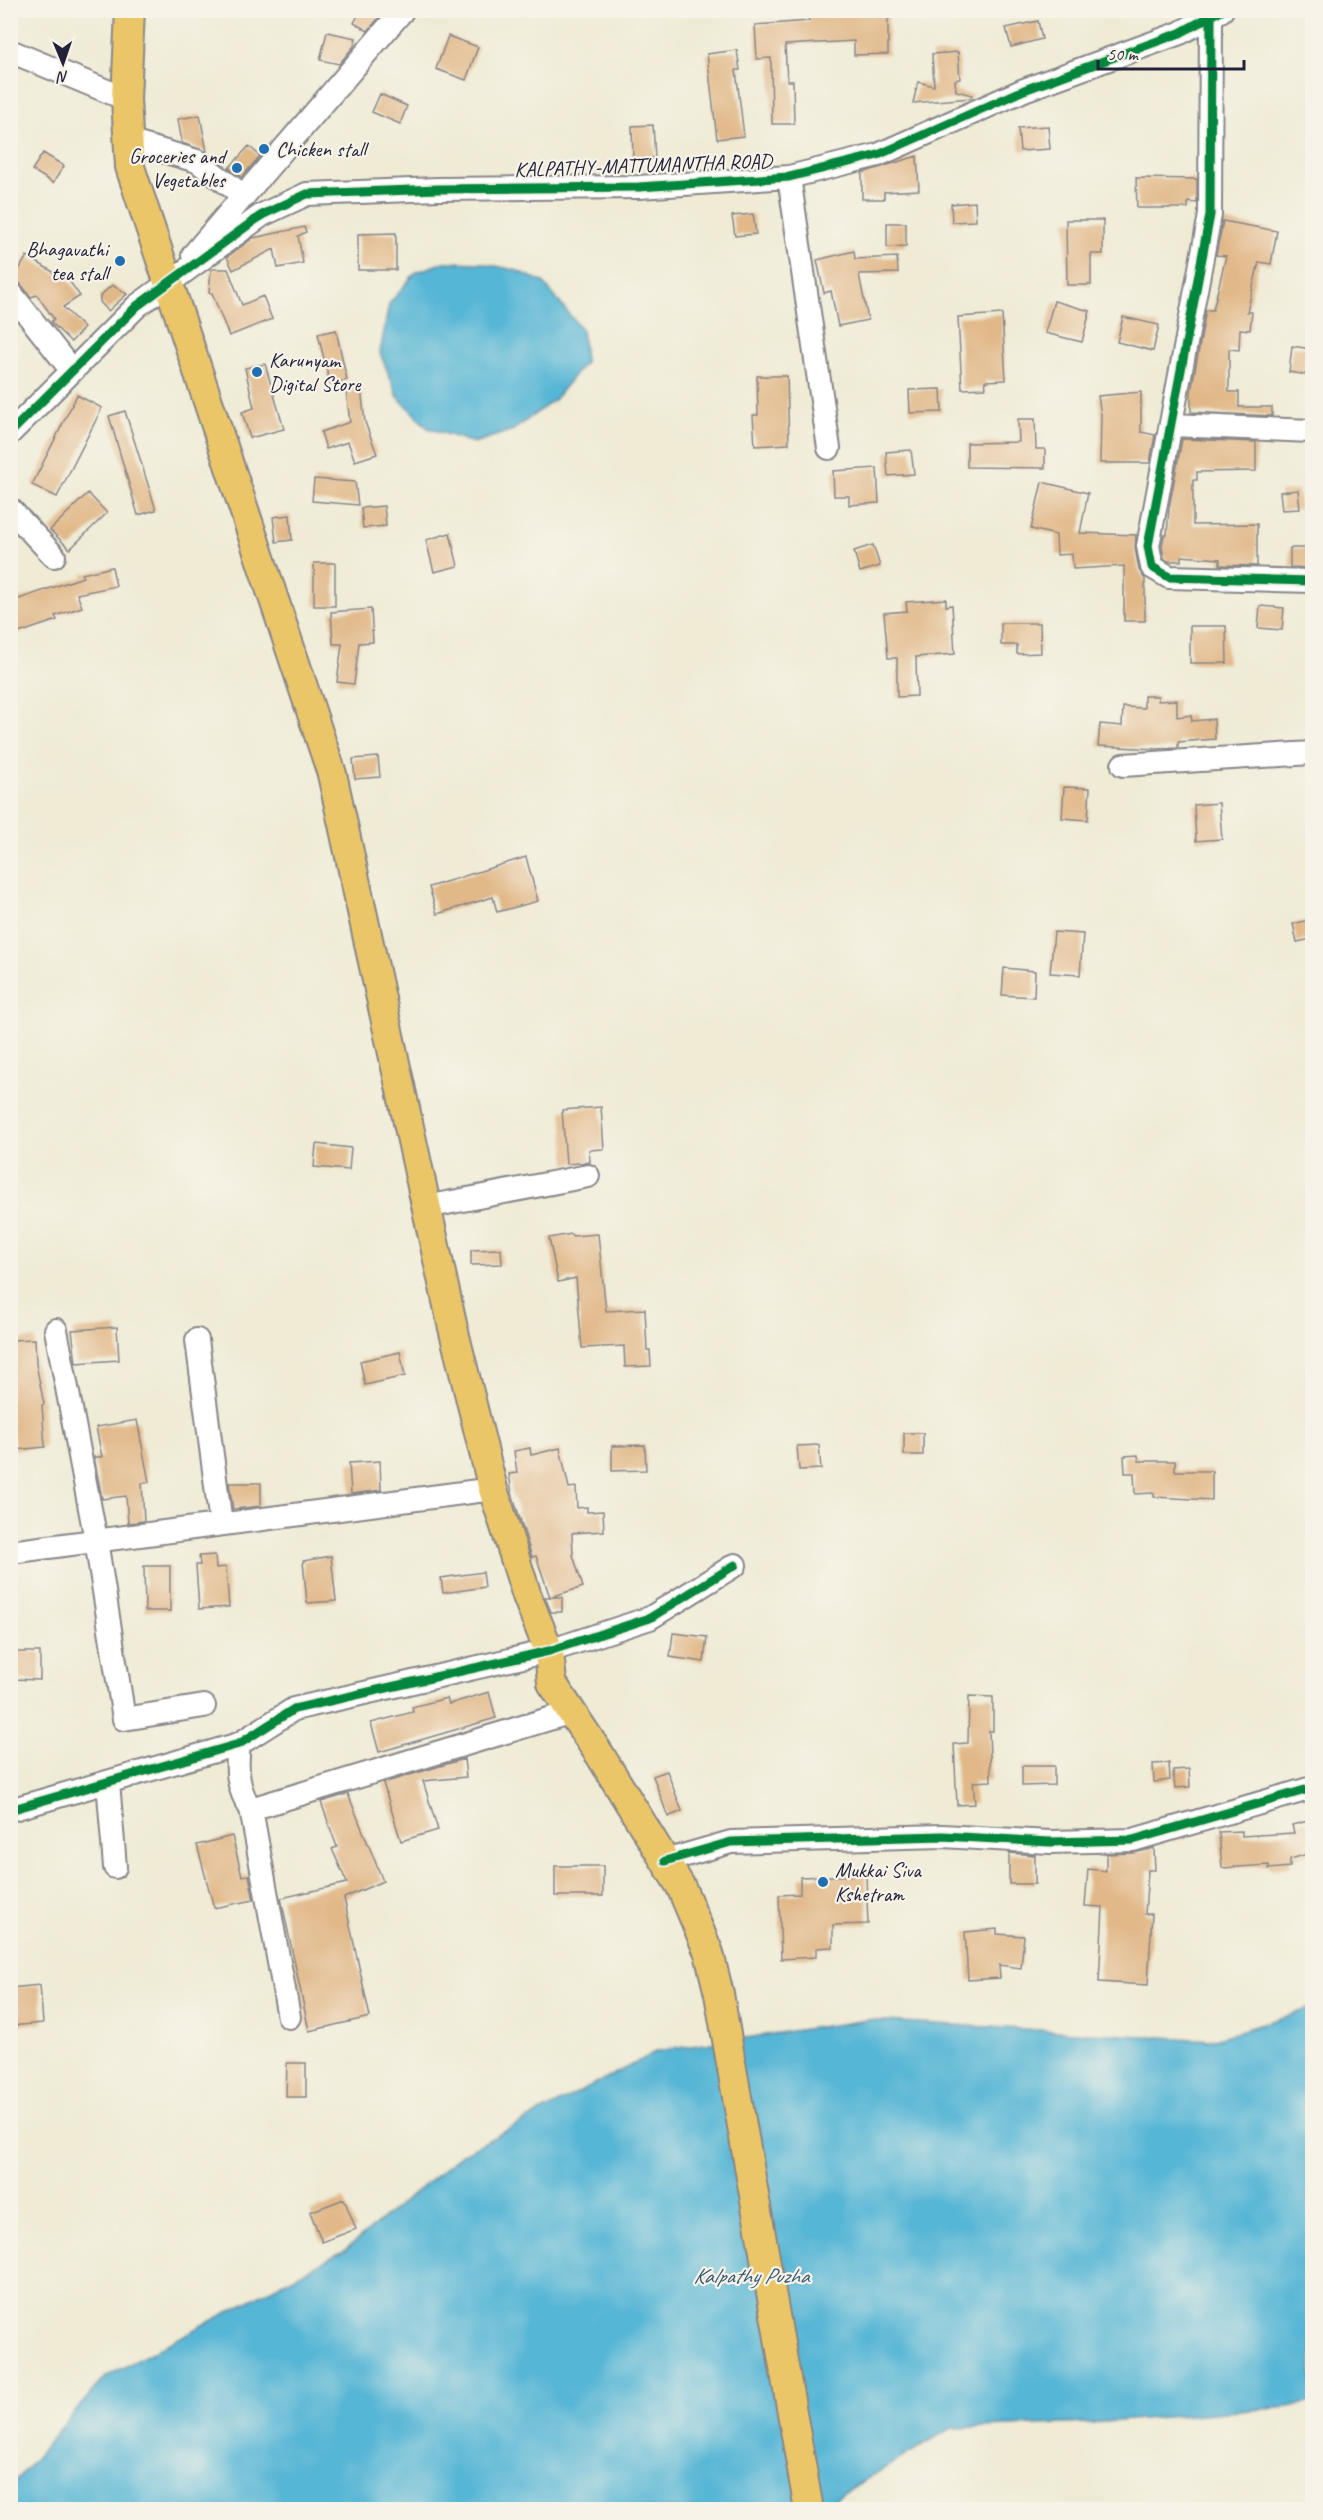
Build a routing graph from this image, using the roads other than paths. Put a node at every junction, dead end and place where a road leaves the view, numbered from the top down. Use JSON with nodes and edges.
{"nodes":[{"id":1,"x":130,"y":10,"type":"edge"},
{"id":2,"x":403,"y":10,"type":"edge"},
{"id":3,"x":1216,"y":13,"type":"edge"},
{"id":4,"x":10,"y":51,"type":"edge"},
{"id":5,"x":126,"y":99,"type":"junction"},
{"id":6,"x":128,"y":141,"type":"junction"},
{"id":7,"x":789,"y":177,"type":"junction"},
{"id":8,"x":244,"y":195,"type":"junction"},
{"id":9,"x":169,"y":284,"type":"junction"},
{"id":10,"x":10,"y":292,"type":"edge"},
{"id":11,"x":72,"y":371,"type":"junction"},
{"id":12,"x":1172,"y":425,"type":"junction"},
{"id":13,"x":1312,"y":431,"type":"edge"},
{"id":14,"x":10,"y":433,"type":"edge"},
{"id":15,"x":829,"y":448,"type":"dead end"},
{"id":16,"x":10,"y":509,"type":"edge"},
{"id":17,"x":54,"y":556,"type":"dead end"},
{"id":18,"x":1312,"y":580,"type":"edge"},
{"id":19,"x":1312,"y":753,"type":"edge"},
{"id":20,"x":1123,"y":765,"type":"dead end"},
{"id":21,"x":588,"y":1176,"type":"dead end"},
{"id":22,"x":426,"y":1207,"type":"junction"},
{"id":23,"x":56,"y":1330,"type":"dead end"},
{"id":24,"x":197,"y":1340,"type":"dead end"},
{"id":25,"x":493,"y":1489,"type":"junction"},
{"id":26,"x":222,"y":1524,"type":"junction"},
{"id":27,"x":96,"y":1540,"type":"junction"},
{"id":28,"x":10,"y":1552,"type":"edge"},
{"id":29,"x":735,"y":1565,"type":"dead end"},
{"id":30,"x":549,"y":1651,"type":"junction"},
{"id":31,"x":204,"y":1706,"type":"dead end"},
{"id":32,"x":572,"y":1712,"type":"junction"},
{"id":33,"x":239,"y":1744,"type":"junction"},
{"id":34,"x":108,"y":1782,"type":"junction"},
{"id":35,"x":1312,"y":1788,"type":"edge"},
{"id":36,"x":251,"y":1809,"type":"junction"},
{"id":37,"x":10,"y":1810,"type":"edge"},
{"id":38,"x":665,"y":1861,"type":"junction"},
{"id":39,"x":115,"y":1867,"type":"dead end"},
{"id":40,"x":289,"y":2017,"type":"dead end"},
{"id":41,"x":809,"y":2510,"type":"edge"}],
"edges":[{"from":1,"to":5,"type":"main road"},
{"from":2,"to":8,"type":"street"},
{"from":3,"to":7,"type":"street","name":"KALPATHY-MATTUMANTHA ROAD"},
{"from":3,"to":12,"type":"street"},
{"from":4,"to":5,"type":"street"},
{"from":5,"to":6,"type":"main road"},
{"from":6,"to":8,"type":"street"},
{"from":6,"to":9,"type":"main road"},
{"from":7,"to":9,"type":"street","name":"KALPATHY-MATTUMANTHA ROAD"},
{"from":7,"to":15,"type":"street"},
{"from":8,"to":9,"type":"street"},
{"from":9,"to":11,"type":"street"},
{"from":9,"to":22,"type":"main road"},
{"from":10,"to":11,"type":"street"},
{"from":11,"to":14,"type":"street"},
{"from":12,"to":13,"type":"street"},
{"from":12,"to":18,"type":"street"},
{"from":16,"to":17,"type":"street"},
{"from":19,"to":20,"type":"street"},
{"from":21,"to":22,"type":"street"},
{"from":22,"to":25,"type":"main road"},
{"from":23,"to":27,"type":"street"},
{"from":24,"to":26,"type":"street"},
{"from":25,"to":26,"type":"street"},
{"from":25,"to":30,"type":"main road"},
{"from":26,"to":27,"type":"street"},
{"from":27,"to":28,"type":"street"},
{"from":27,"to":31,"type":"street"},
{"from":29,"to":30,"type":"street"},
{"from":30,"to":32,"type":"main road"},
{"from":30,"to":33,"type":"street"},
{"from":32,"to":36,"type":"street"},
{"from":32,"to":38,"type":"main road"},
{"from":33,"to":34,"type":"street"},
{"from":33,"to":36,"type":"street"},
{"from":34,"to":37,"type":"street"},
{"from":34,"to":39,"type":"street"},
{"from":35,"to":38,"type":"street"},
{"from":36,"to":40,"type":"street"},
{"from":38,"to":41,"type":"main road"}]}
